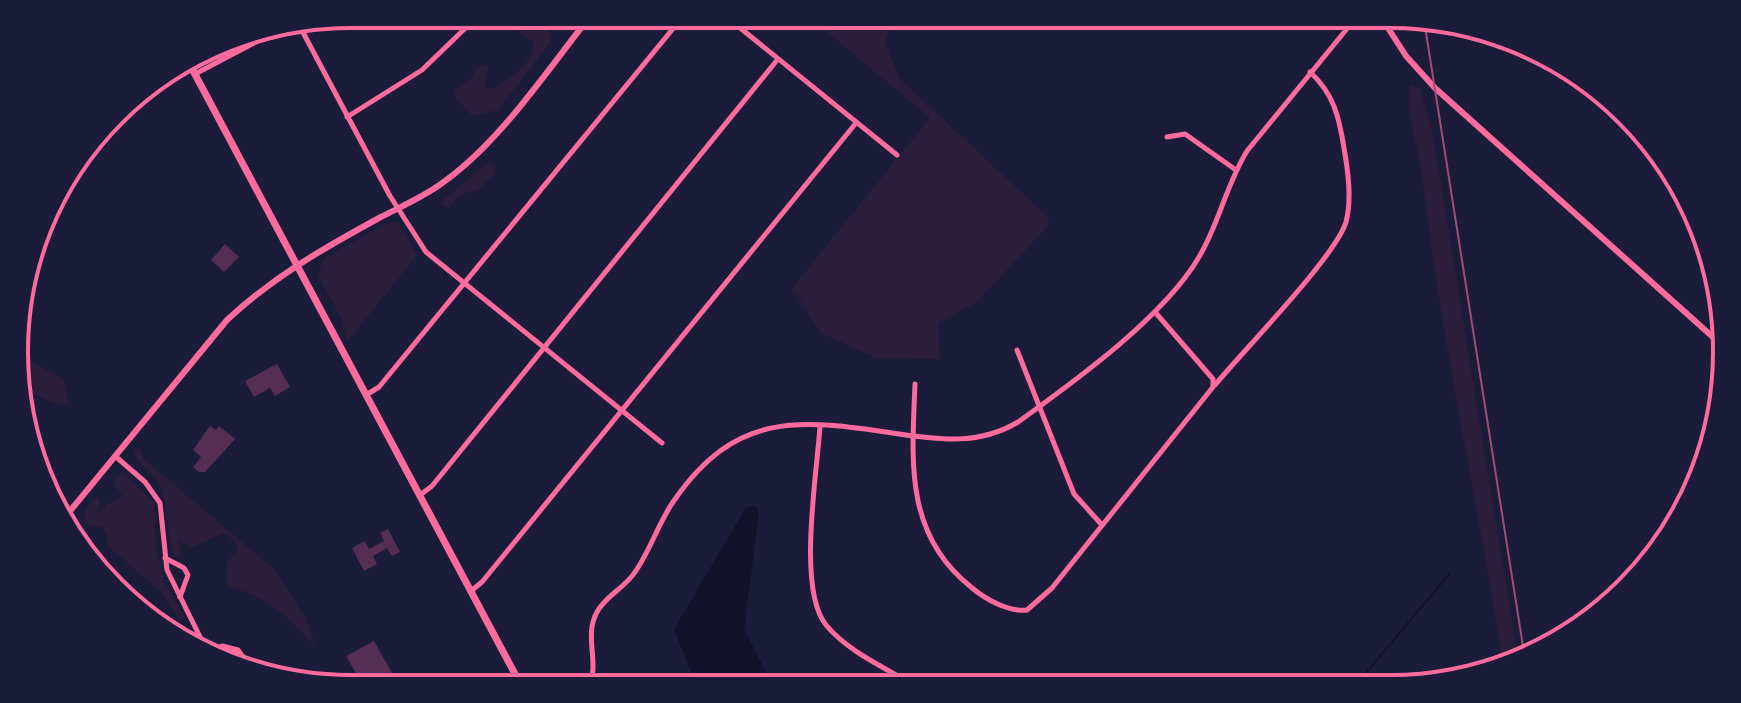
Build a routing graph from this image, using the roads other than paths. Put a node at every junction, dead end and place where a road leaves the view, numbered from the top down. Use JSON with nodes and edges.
{"nodes":[{"id":1,"x":466,"y":28,"type":"edge"},
{"id":2,"x":581,"y":28,"type":"edge"},
{"id":3,"x":674,"y":28,"type":"edge"},
{"id":4,"x":740,"y":28,"type":"edge"},
{"id":5,"x":1347,"y":28,"type":"edge"},
{"id":6,"x":1389,"y":28,"type":"edge"},
{"id":7,"x":303,"y":32,"type":"edge"},
{"id":8,"x":253,"y":44,"type":"edge"},
{"id":9,"x":778,"y":59,"type":"junction"},
{"id":10,"x":193,"y":70,"type":"edge"},
{"id":11,"x":1310,"y":72,"type":"junction"},
{"id":12,"x":195,"y":74,"type":"junction"},
{"id":13,"x":347,"y":117,"type":"junction"},
{"id":14,"x":856,"y":123,"type":"junction"},
{"id":15,"x":1167,"y":137,"type":"dead end"},
{"id":16,"x":897,"y":155,"type":"dead end"},
{"id":17,"x":1236,"y":170,"type":"junction"},
{"id":18,"x":398,"y":209,"type":"junction"},
{"id":19,"x":296,"y":264,"type":"junction"},
{"id":20,"x":464,"y":285,"type":"junction"},
{"id":21,"x":1155,"y":312,"type":"junction"},
{"id":22,"x":1712,"y":334,"type":"edge"},
{"id":23,"x":543,"y":348,"type":"junction"},
{"id":24,"x":1017,"y":350,"type":"dead end"},
{"id":25,"x":915,"y":384,"type":"dead end"},
{"id":26,"x":1213,"y":387,"type":"junction"},
{"id":27,"x":365,"y":395,"type":"junction"},
{"id":28,"x":1038,"y":405,"type":"junction"},
{"id":29,"x":622,"y":412,"type":"junction"},
{"id":30,"x":820,"y":426,"type":"junction"},
{"id":31,"x":913,"y":436,"type":"junction"},
{"id":32,"x":662,"y":443,"type":"dead end"},
{"id":33,"x":115,"y":456,"type":"junction"},
{"id":34,"x":420,"y":495,"type":"junction"},
{"id":35,"x":70,"y":511,"type":"edge"},
{"id":36,"x":1102,"y":525,"type":"junction"},
{"id":37,"x":164,"y":558,"type":"junction"},
{"id":38,"x":471,"y":591,"type":"junction"},
{"id":39,"x":180,"y":597,"type":"junction"},
{"id":40,"x":200,"y":638,"type":"edge"},
{"id":41,"x":220,"y":647,"type":"edge"},
{"id":42,"x":242,"y":656,"type":"edge"},
{"id":43,"x":516,"y":675,"type":"edge"},
{"id":44,"x":592,"y":675,"type":"edge"},
{"id":45,"x":898,"y":675,"type":"edge"}],
"edges":[{"from":1,"to":13,"type":"street"},
{"from":2,"to":18,"type":"street"},
{"from":3,"to":20,"type":"street"},
{"from":4,"to":9,"type":"street"},
{"from":5,"to":11,"type":"street"},
{"from":6,"to":22,"type":"street"},
{"from":7,"to":13,"type":"street"},
{"from":8,"to":12,"type":"street"},
{"from":9,"to":14,"type":"street"},
{"from":9,"to":23,"type":"street"},
{"from":10,"to":12,"type":"main road"},
{"from":11,"to":17,"type":"street"},
{"from":11,"to":26,"type":"street"},
{"from":12,"to":19,"type":"main road"},
{"from":13,"to":18,"type":"street"},
{"from":14,"to":16,"type":"street"},
{"from":14,"to":29,"type":"street"},
{"from":15,"to":17,"type":"street"},
{"from":17,"to":21,"type":"street"},
{"from":18,"to":19,"type":"street"},
{"from":18,"to":20,"type":"street"},
{"from":19,"to":27,"type":"main road"},
{"from":19,"to":33,"type":"street"},
{"from":20,"to":23,"type":"street"},
{"from":20,"to":27,"type":"street"},
{"from":21,"to":26,"type":"street"},
{"from":21,"to":28,"type":"street"},
{"from":23,"to":29,"type":"street"},
{"from":23,"to":34,"type":"street"},
{"from":24,"to":28,"type":"street"},
{"from":25,"to":31,"type":"street"},
{"from":26,"to":36,"type":"street"},
{"from":27,"to":34,"type":"main road"},
{"from":28,"to":31,"type":"street"},
{"from":28,"to":36,"type":"street"},
{"from":29,"to":32,"type":"street"},
{"from":29,"to":38,"type":"street"},
{"from":30,"to":31,"type":"street"},
{"from":30,"to":44,"type":"street"},
{"from":30,"to":45,"type":"street"},
{"from":31,"to":36,"type":"street"},
{"from":33,"to":35,"type":"street"},
{"from":33,"to":37,"type":"street"},
{"from":34,"to":38,"type":"main road"},
{"from":37,"to":39,"type":"street"},
{"from":37,"to":39,"type":"street"},
{"from":38,"to":43,"type":"main road"},
{"from":39,"to":40,"type":"street"},
{"from":41,"to":42,"type":"street"}]}
